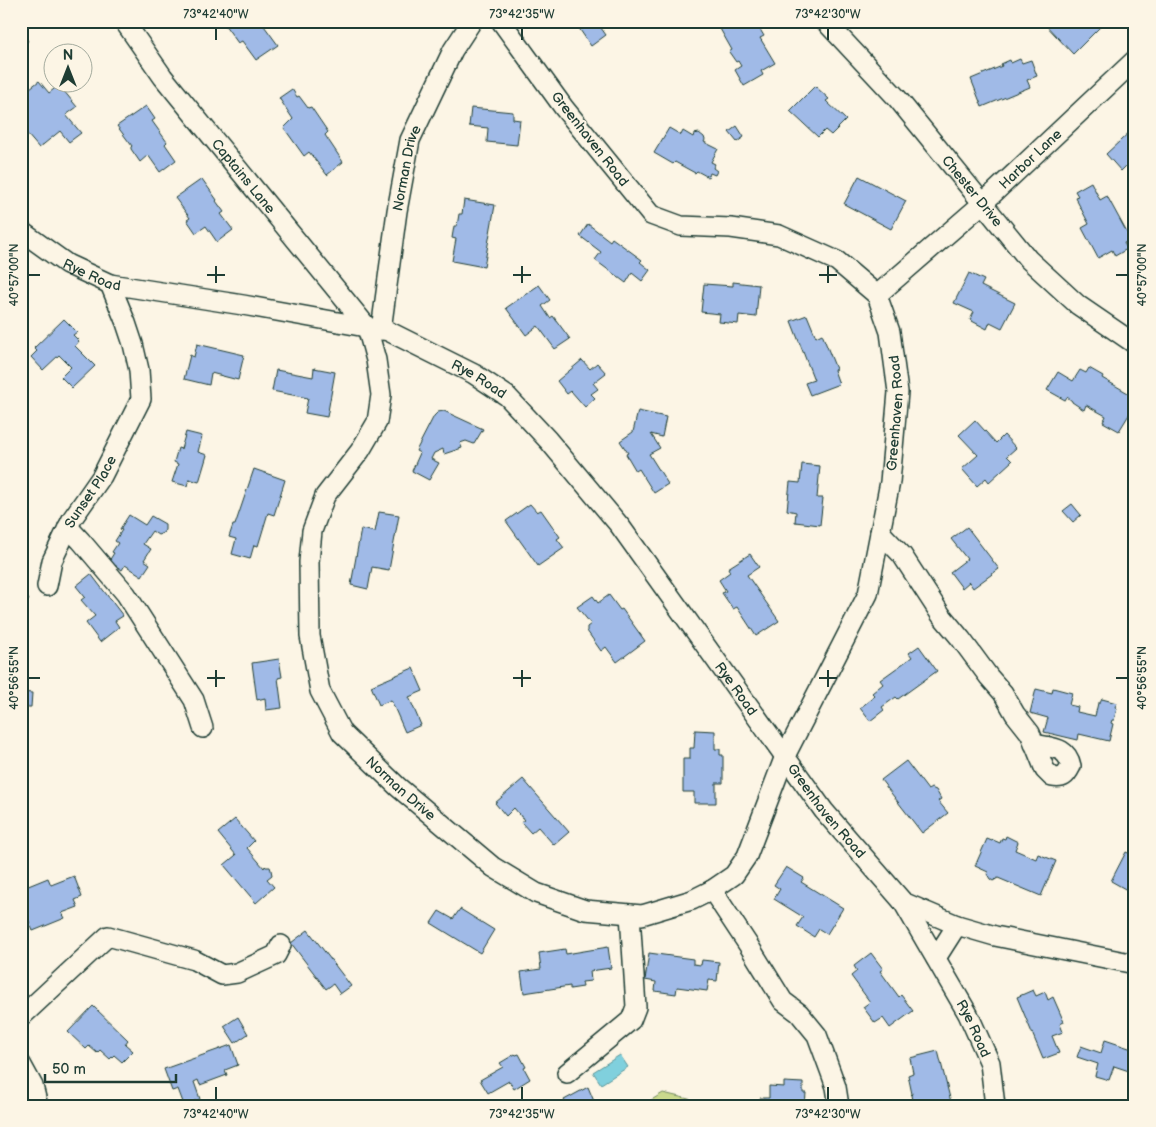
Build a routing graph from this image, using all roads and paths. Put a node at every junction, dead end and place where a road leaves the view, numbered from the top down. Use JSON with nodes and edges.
{"nodes":[{"id":1,"x":124,"y":21,"type":"edge"},
{"id":2,"x":472,"y":21,"type":"edge"},
{"id":3,"x":502,"y":21,"type":"edge"},
{"id":4,"x":825,"y":21,"type":"edge"},
{"id":5,"x":1135,"y":60,"type":"edge"},
{"id":6,"x":982,"y":204,"type":"junction"},
{"id":7,"x":21,"y":231,"type":"edge"},
{"id":8,"x":110,"y":284,"type":"junction"},
{"id":9,"x":877,"y":295,"type":"junction"},
{"id":10,"x":374,"y":329,"type":"junction"},
{"id":11,"x":1135,"y":344,"type":"edge"},
{"id":12,"x":68,"y":527,"type":"junction"},
{"id":13,"x":880,"y":532,"type":"junction"},
{"id":14,"x":47,"y":586,"type":"dead end"},
{"id":15,"x":203,"y":728,"type":"dead end"},
{"id":16,"x":1034,"y":744,"type":"dead end"},
{"id":17,"x":785,"y":756,"type":"junction"},
{"id":18,"x":712,"y":890,"type":"junction"},
{"id":19,"x":903,"y":902,"type":"junction"},
{"id":20,"x":630,"y":914,"type":"junction"},
{"id":21,"x":957,"y":925,"type":"junction"},
{"id":22,"x":281,"y":945,"type":"dead end"},
{"id":23,"x":936,"y":958,"type":"junction"},
{"id":24,"x":1135,"y":964,"type":"edge"},
{"id":25,"x":21,"y":1017,"type":"edge"},
{"id":26,"x":21,"y":1064,"type":"edge"},
{"id":27,"x":567,"y":1073,"type":"dead end"},
{"id":28,"x":38,"y":1106,"type":"edge"},
{"id":29,"x":839,"y":1106,"type":"edge"},
{"id":30,"x":995,"y":1106,"type":"edge"}],
"edges":[{"from":1,"to":10,"type":"street","name":"Captains Lane"},
{"from":2,"to":10,"type":"street","name":"Norman Drive"},
{"from":3,"to":9,"type":"street","name":"Greenhaven Road"},
{"from":4,"to":6,"type":"street","name":"Chester Drive"},
{"from":5,"to":6,"type":"street","name":"Harbor Lane"},
{"from":6,"to":9,"type":"street","name":"Harbor Lane"},
{"from":6,"to":11,"type":"street","name":"Chester Drive"},
{"from":7,"to":8,"type":"street","name":"Rye Road"},
{"from":8,"to":10,"type":"street","name":"Rye Road"},
{"from":8,"to":12,"type":"street","name":"Sunset Place"},
{"from":9,"to":13,"type":"street","name":"Greenhaven Road"},
{"from":10,"to":17,"type":"street","name":"Rye Road"},
{"from":10,"to":20,"type":"street","name":"Norman Drive"},
{"from":12,"to":14,"type":"street","name":"Sunset Place"},
{"from":12,"to":15,"type":"street"},
{"from":13,"to":16,"type":"street"},
{"from":13,"to":17,"type":"street","name":"Greenhaven Road"},
{"from":17,"to":18,"type":"street","name":"Norman Drive"},
{"from":17,"to":19,"type":"street","name":"Greenhaven Road"},
{"from":18,"to":20,"type":"street","name":"Norman Drive"},
{"from":18,"to":29,"type":"street"},
{"from":19,"to":21,"type":"street","name":"Greenhaven Road"},
{"from":19,"to":23,"type":"street","name":"Rye Road"},
{"from":20,"to":27,"type":"street"},
{"from":21,"to":23,"type":"street"},
{"from":21,"to":24,"type":"street","name":"Greenhaven Road"},
{"from":22,"to":25,"type":"street"},
{"from":23,"to":30,"type":"street","name":"Rye Road"},
{"from":26,"to":28,"type":"street"}]}
